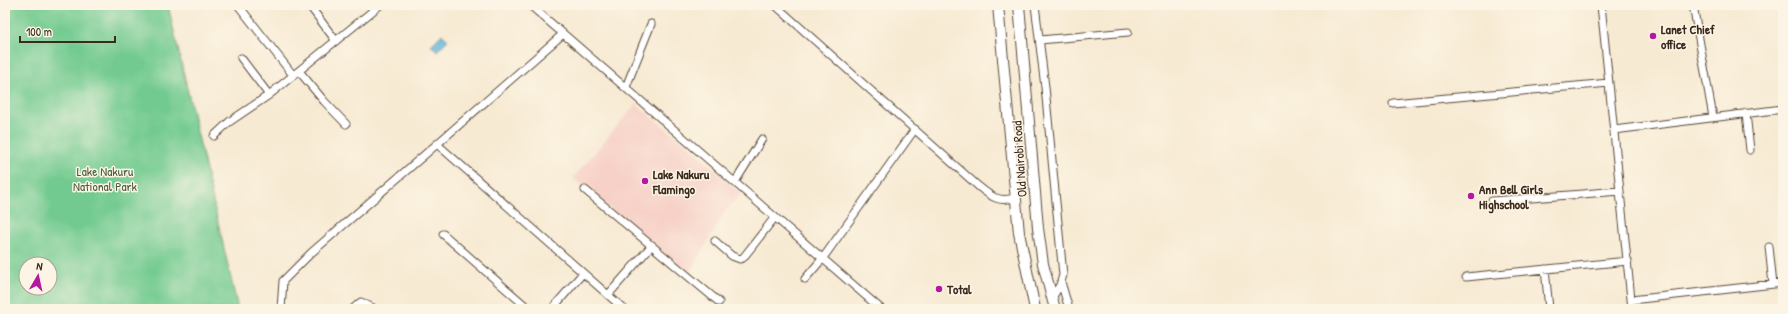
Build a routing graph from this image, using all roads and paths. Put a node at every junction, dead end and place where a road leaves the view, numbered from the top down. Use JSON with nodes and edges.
{"nodes":[{"id":1,"x":238,"y":5,"type":"edge"},
{"id":2,"x":310,"y":5,"type":"edge"},
{"id":3,"x":380,"y":5,"type":"edge"},
{"id":4,"x":530,"y":5,"type":"edge"},
{"id":5,"x":775,"y":5,"type":"edge"},
{"id":6,"x":998,"y":5,"type":"edge"},
{"id":7,"x":1019,"y":5,"type":"edge"},
{"id":8,"x":1035,"y":5,"type":"edge"},
{"id":9,"x":1601,"y":5,"type":"edge"},
{"id":10,"x":1694,"y":5,"type":"edge"},
{"id":11,"x":652,"y":24,"type":"dead end"},
{"id":12,"x":1128,"y":32,"type":"dead end"},
{"id":13,"x":563,"y":34,"type":"junction"},
{"id":14,"x":1040,"y":40,"type":"junction"},
{"id":15,"x":336,"y":41,"type":"junction"},
{"id":16,"x":241,"y":58,"type":"dead end"},
{"id":17,"x":296,"y":73,"type":"junction"},
{"id":18,"x":1609,"y":83,"type":"junction"},
{"id":19,"x":626,"y":87,"type":"junction"},
{"id":20,"x":270,"y":95,"type":"junction"},
{"id":21,"x":1393,"y":103,"type":"dead end"},
{"id":22,"x":1783,"y":108,"type":"edge"},
{"id":23,"x":1746,"y":113,"type":"junction"},
{"id":24,"x":1713,"y":117,"type":"junction"},
{"id":25,"x":346,"y":124,"type":"dead end"},
{"id":26,"x":915,"y":129,"type":"junction"},
{"id":27,"x":1614,"y":130,"type":"junction"},
{"id":28,"x":214,"y":136,"type":"dead end"},
{"id":29,"x":762,"y":139,"type":"dead end"},
{"id":30,"x":437,"y":144,"type":"junction"},
{"id":31,"x":1750,"y":150,"type":"dead end"},
{"id":32,"x":735,"y":182,"type":"junction"},
{"id":33,"x":585,"y":190,"type":"dead end"},
{"id":34,"x":1620,"y":191,"type":"junction"},
{"id":35,"x":1016,"y":197,"type":"junction"},
{"id":36,"x":1492,"y":201,"type":"dead end"},
{"id":37,"x":775,"y":217,"type":"junction"},
{"id":38,"x":443,"y":234,"type":"dead end"},
{"id":39,"x":715,"y":241,"type":"dead end"},
{"id":40,"x":652,"y":245,"type":"junction"},
{"id":41,"x":1769,"y":247,"type":"dead end"},
{"id":42,"x":823,"y":258,"type":"junction"},
{"id":43,"x":1628,"y":261,"type":"junction"},
{"id":44,"x":1545,"y":269,"type":"junction"},
{"id":45,"x":583,"y":273,"type":"junction"},
{"id":46,"x":1466,"y":276,"type":"dead end"},
{"id":47,"x":805,"y":279,"type":"dead end"},
{"id":48,"x":1061,"y":282,"type":"junction"},
{"id":49,"x":1783,"y":283,"type":"edge"},
{"id":50,"x":1774,"y":284,"type":"junction"},
{"id":51,"x":608,"y":295,"type":"junction"},
{"id":52,"x":1052,"y":298,"type":"junction"},
{"id":53,"x":1631,"y":300,"type":"junction"},
{"id":54,"x":719,"y":302,"type":"dead end"},
{"id":55,"x":281,"y":309,"type":"edge"},
{"id":56,"x":353,"y":309,"type":"edge"},
{"id":57,"x":375,"y":309,"type":"edge"},
{"id":58,"x":529,"y":309,"type":"edge"},
{"id":59,"x":552,"y":309,"type":"edge"},
{"id":60,"x":624,"y":309,"type":"edge"},
{"id":61,"x":881,"y":309,"type":"edge"},
{"id":62,"x":1035,"y":309,"type":"edge"},
{"id":63,"x":1055,"y":309,"type":"edge"},
{"id":64,"x":1069,"y":309,"type":"edge"},
{"id":65,"x":1549,"y":309,"type":"edge"},
{"id":66,"x":1632,"y":309,"type":"edge"}],
"edges":[{"from":1,"to":17,"type":"street"},
{"from":2,"to":15,"type":"street"},
{"from":3,"to":15,"type":"street"},
{"from":4,"to":13,"type":"street"},
{"from":5,"to":26,"type":"street"},
{"from":6,"to":35,"type":"highway","name":"Old Nairobi Road"},
{"from":7,"to":52,"type":"highway","name":"Old Nairobi Road"},
{"from":8,"to":14,"type":"street"},
{"from":9,"to":18,"type":"street"},
{"from":10,"to":24,"type":"street"},
{"from":11,"to":19,"type":"street"},
{"from":12,"to":14,"type":"street"},
{"from":13,"to":19,"type":"street"},
{"from":13,"to":30,"type":"street"},
{"from":14,"to":48,"type":"street"},
{"from":15,"to":17,"type":"street"},
{"from":16,"to":20,"type":"street"},
{"from":17,"to":20,"type":"street"},
{"from":17,"to":25,"type":"street"},
{"from":18,"to":21,"type":"street"},
{"from":18,"to":27,"type":"street"},
{"from":19,"to":32,"type":"street"},
{"from":20,"to":28,"type":"street"},
{"from":22,"to":23,"type":"street"},
{"from":23,"to":24,"type":"street"},
{"from":23,"to":31,"type":"street"},
{"from":24,"to":27,"type":"street"},
{"from":26,"to":35,"type":"street"},
{"from":26,"to":42,"type":"street"},
{"from":27,"to":34,"type":"street"},
{"from":29,"to":32,"type":"street"},
{"from":30,"to":45,"type":"street"},
{"from":30,"to":55,"type":"street"},
{"from":32,"to":37,"type":"street"},
{"from":33,"to":40,"type":"street"},
{"from":34,"to":36,"type":"street"},
{"from":34,"to":43,"type":"street"},
{"from":35,"to":62,"type":"highway","name":"Old Nairobi Road"},
{"from":37,"to":39,"type":"street"},
{"from":37,"to":42,"type":"street"},
{"from":38,"to":58,"type":"street"},
{"from":40,"to":51,"type":"street"},
{"from":40,"to":54,"type":"street"},
{"from":41,"to":50,"type":"street"},
{"from":42,"to":47,"type":"street"},
{"from":42,"to":61,"type":"street"},
{"from":43,"to":44,"type":"street"},
{"from":43,"to":53,"type":"street"},
{"from":44,"to":46,"type":"street"},
{"from":44,"to":65,"type":"street"},
{"from":45,"to":51,"type":"street"},
{"from":45,"to":59,"type":"street"},
{"from":48,"to":52,"type":"street"},
{"from":48,"to":64,"type":"street"},
{"from":49,"to":50,"type":"street"},
{"from":50,"to":53,"type":"street"},
{"from":51,"to":60,"type":"street"},
{"from":52,"to":63,"type":"highway","name":"Old Nairobi Road"},
{"from":53,"to":66,"type":"street"},
{"from":56,"to":57,"type":"street"}]}
